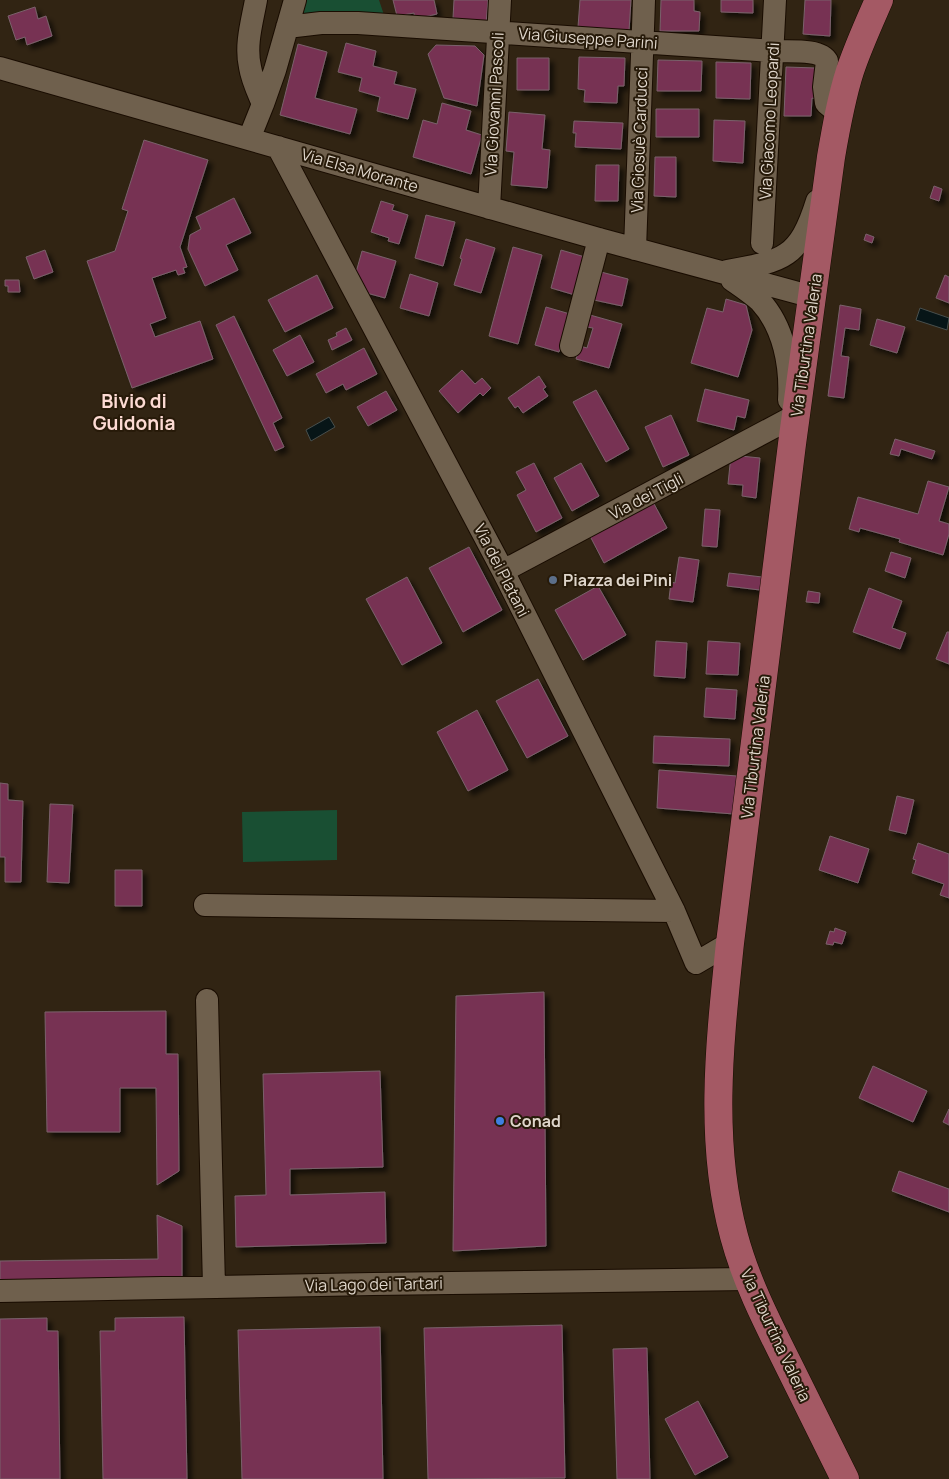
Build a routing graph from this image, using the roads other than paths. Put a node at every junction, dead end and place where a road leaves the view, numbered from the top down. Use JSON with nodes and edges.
{"nodes":[{"id":1,"x":256,"y":0,"type":"edge"},
{"id":2,"x":295,"y":0,"type":"edge"},
{"id":3,"x":500,"y":0,"type":"edge"},
{"id":4,"x":644,"y":0,"type":"edge"},
{"id":5,"x":775,"y":0,"type":"edge"},
{"id":6,"x":879,"y":0,"type":"edge"},
{"id":7,"x":287,"y":27,"type":"junction"},
{"id":8,"x":497,"y":32,"type":"junction"},
{"id":9,"x":642,"y":42,"type":"junction"},
{"id":10,"x":773,"y":51,"type":"junction"},
{"id":11,"x":0,"y":68,"type":"edge"},
{"id":12,"x":263,"y":104,"type":"junction"},
{"id":13,"x":839,"y":110,"type":"junction"},
{"id":14,"x":249,"y":139,"type":"junction"},
{"id":15,"x":278,"y":147,"type":"junction"},
{"id":16,"x":831,"y":157,"type":"junction"},
{"id":17,"x":489,"y":208,"type":"junction"},
{"id":18,"x":599,"y":239,"type":"junction"},
{"id":19,"x":762,"y":243,"type":"dead end"},
{"id":20,"x":635,"y":249,"type":"junction"},
{"id":21,"x":721,"y":272,"type":"junction"},
{"id":22,"x":813,"y":297,"type":"junction"},
{"id":23,"x":571,"y":346,"type":"dead end"},
{"id":24,"x":790,"y":432,"type":"junction"},
{"id":25,"x":503,"y":572,"type":"junction"},
{"id":26,"x":205,"y":905,"type":"dead end"},
{"id":27,"x":674,"y":911,"type":"junction"},
{"id":28,"x":730,"y":943,"type":"junction"},
{"id":29,"x":207,"y":1000,"type":"dead end"},
{"id":30,"x":747,"y":1279,"type":"junction"},
{"id":31,"x":214,"y":1286,"type":"junction"},
{"id":32,"x":0,"y":1291,"type":"edge"},
{"id":33,"x":845,"y":1479,"type":"edge"}],
"edges":[{"from":1,"to":12,"type":"street"},
{"from":2,"to":7,"type":"street"},
{"from":3,"to":8,"type":"street","name":"Via Giovanni Pascoli"},
{"from":4,"to":9,"type":"street","name":"Via Giosuè Carducci"},
{"from":5,"to":10,"type":"street","name":"Via Giacomo Leopardi"},
{"from":6,"to":13,"type":"main road","name":"Via Tiburtina Valeria"},
{"from":7,"to":8,"type":"street","name":"Via Giuseppe Parini"},
{"from":7,"to":12,"type":"street"},
{"from":8,"to":9,"type":"street","name":"Via Giuseppe Parini"},
{"from":8,"to":17,"type":"street","name":"Via Giovanni Pascoli"},
{"from":9,"to":10,"type":"street","name":"Via Giuseppe Parini"},
{"from":9,"to":20,"type":"street","name":"Via Giosuè Carducci"},
{"from":10,"to":13,"type":"street","name":"Via Giuseppe Parini"},
{"from":10,"to":19,"type":"street","name":"Via Giacomo Leopardi"},
{"from":11,"to":14,"type":"street","name":"Via Elsa Morante"},
{"from":12,"to":14,"type":"street"},
{"from":13,"to":16,"type":"main road","name":"Via Tiburtina Valeria"},
{"from":14,"to":15,"type":"street","name":"Via Elsa Morante"},
{"from":15,"to":17,"type":"street","name":"Via Elsa Morante"},
{"from":15,"to":25,"type":"street","name":"Via dei Platani"},
{"from":16,"to":21,"type":"street","name":"Via Elsa Morante"},
{"from":16,"to":22,"type":"main road","name":"Via Tiburtina Valeria"},
{"from":17,"to":18,"type":"street","name":"Via Elsa Morante"},
{"from":18,"to":20,"type":"street","name":"Via Elsa Morante"},
{"from":18,"to":23,"type":"street"},
{"from":20,"to":21,"type":"street","name":"Via Elsa Morante"},
{"from":21,"to":22,"type":"street","name":"Via Elsa Morante"},
{"from":21,"to":24,"type":"street","name":"Via Elsa Morante"},
{"from":22,"to":24,"type":"main road","name":"Via Tiburtina Valeria"},
{"from":24,"to":25,"type":"street","name":"Via dei Tigli"},
{"from":24,"to":28,"type":"main road","name":"Via Tiburtina Valeria"},
{"from":25,"to":27,"type":"street","name":"Via dei Platani"},
{"from":26,"to":27,"type":"street"},
{"from":27,"to":28,"type":"street","name":"Via dei Platani"},
{"from":28,"to":30,"type":"main road","name":"Via Tiburtina Valeria"},
{"from":29,"to":31,"type":"street"},
{"from":30,"to":31,"type":"street","name":"Via Lago dei Tartari"},
{"from":30,"to":33,"type":"main road","name":"Via Tiburtina Valeria"},
{"from":31,"to":32,"type":"street","name":"Via Lago dei Tartari"}]}
